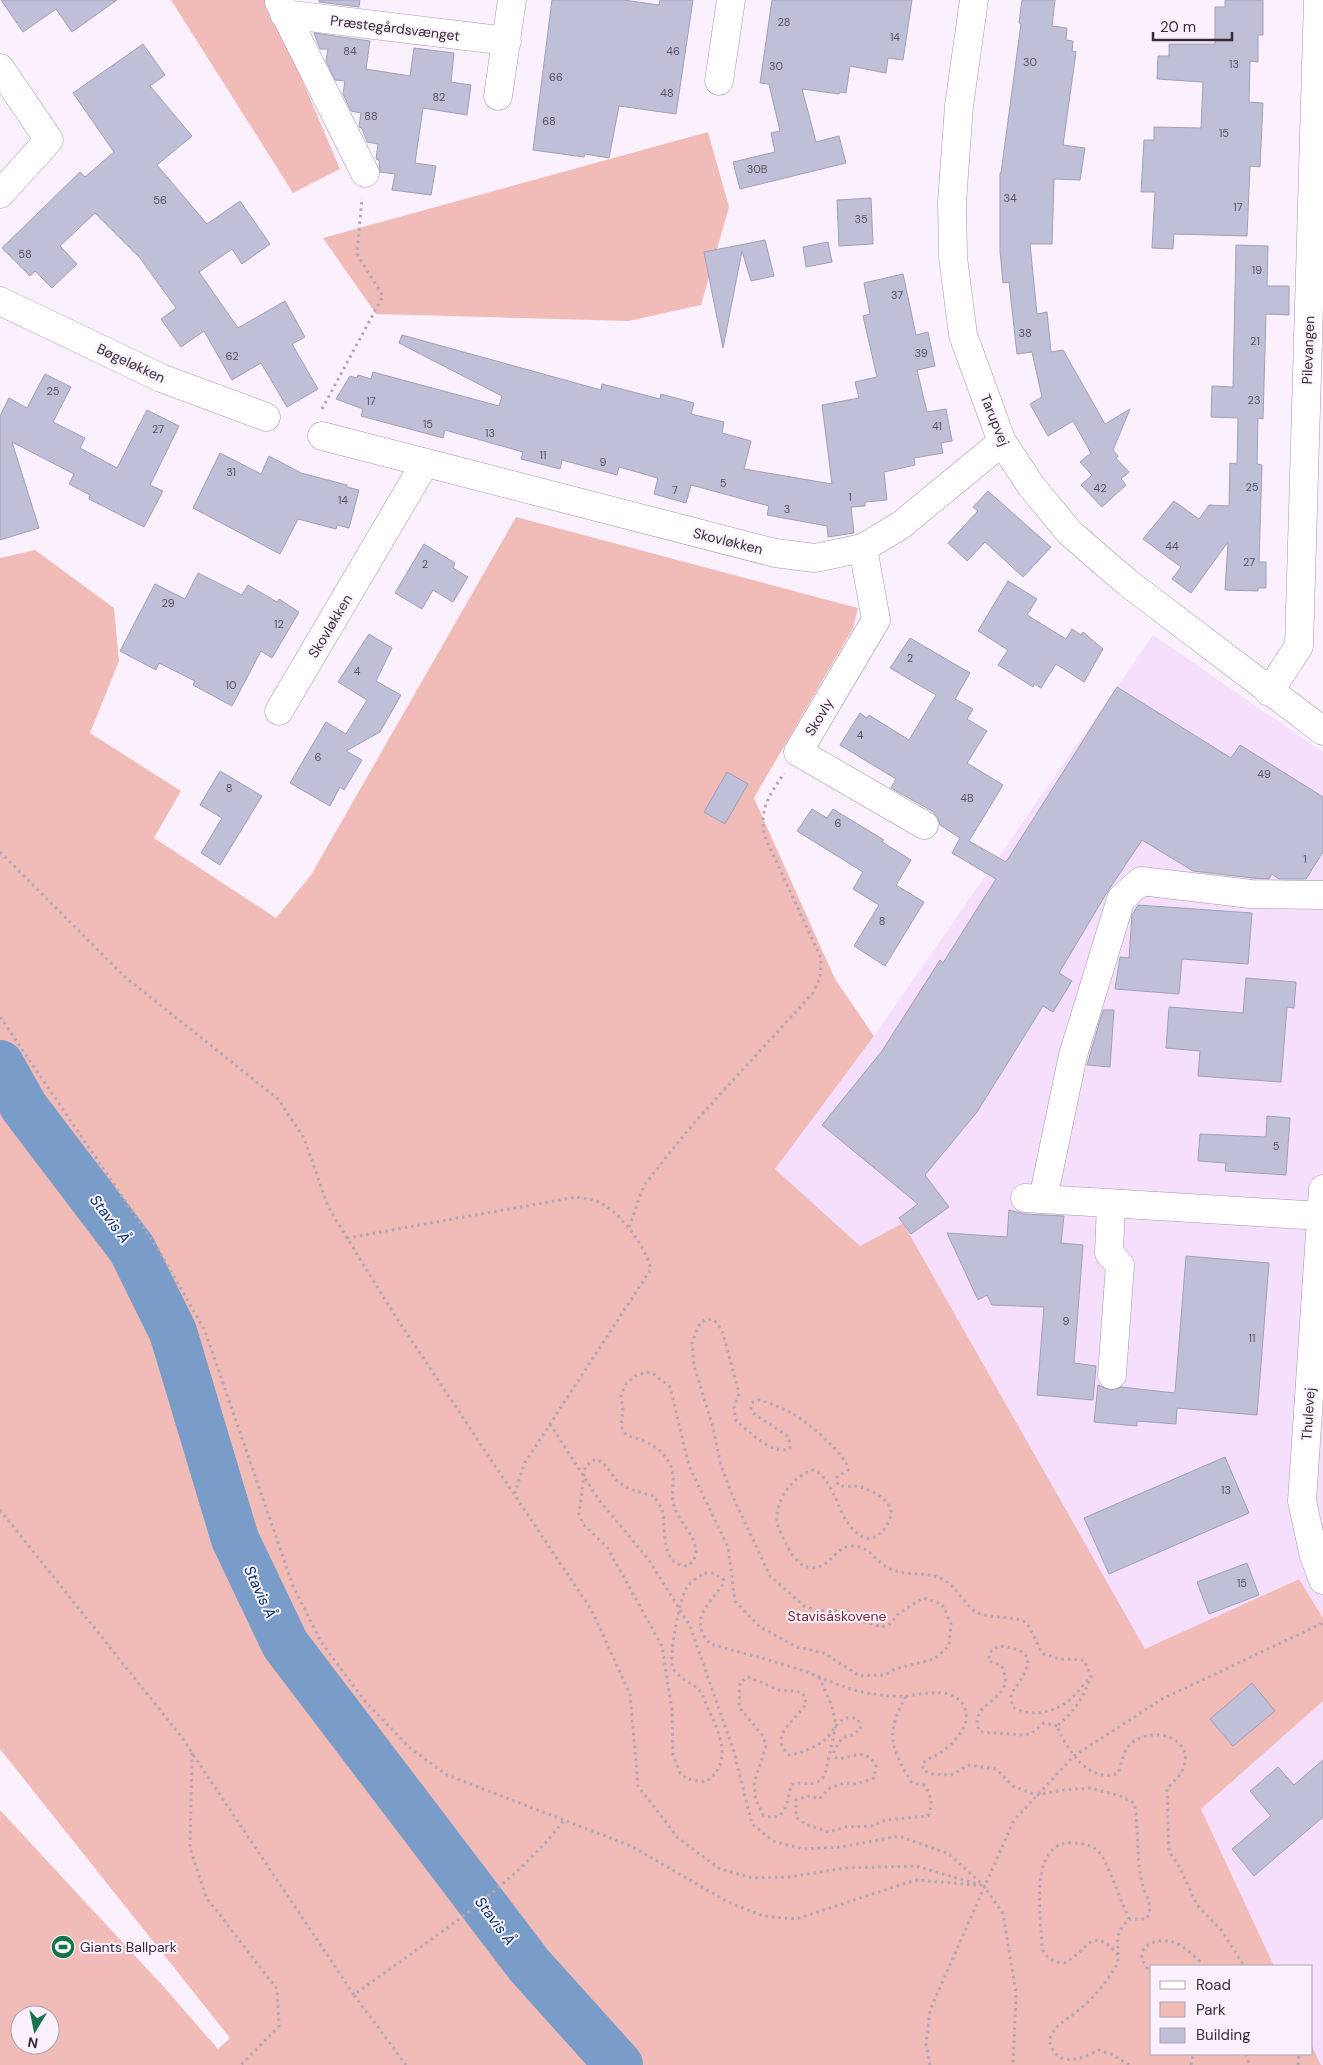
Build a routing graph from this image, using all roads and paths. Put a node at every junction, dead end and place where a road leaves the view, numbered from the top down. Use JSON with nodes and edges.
{"nodes":[{"id":1,"x":512,"y":0,"type":"edge"},
{"id":2,"x":731,"y":0,"type":"edge"},
{"id":3,"x":974,"y":0,"type":"edge"},
{"id":4,"x":1318,"y":0,"type":"edge"},
{"id":5,"x":281,"y":7,"type":"edge"},
{"id":6,"x":507,"y":41,"type":"junction"},
{"id":7,"x":0,"y":68,"type":"edge"},
{"id":8,"x":719,"y":81,"type":"dead end"},
{"id":9,"x":498,"y":96,"type":"dead end"},
{"id":10,"x":365,"y":173,"type":"joint"},
{"id":11,"x":0,"y":194,"type":"edge"},
{"id":12,"x":0,"y":301,"type":"edge"},
{"id":13,"x":266,"y":417,"type":"dead end"},
{"id":14,"x":322,"y":436,"type":"joint"},
{"id":15,"x":1002,"y":442,"type":"junction"},
{"id":16,"x":425,"y":463,"type":"junction"},
{"id":17,"x":863,"y":548,"type":"junction"},
{"id":18,"x":1269,"y":692,"type":"junction"},
{"id":19,"x":280,"y":711,"type":"dead end"},
{"id":20,"x":1323,"y":731,"type":"edge"},
{"id":21,"x":798,"y":752,"type":"junction"},
{"id":22,"x":924,"y":825,"type":"dead end"},
{"id":23,"x":0,"y":852,"type":"edge"},
{"id":24,"x":1323,"y":895,"type":"edge"},
{"id":25,"x":0,"y":1017,"type":"edge"},
{"id":26,"x":1323,"y":1189,"type":"edge"},
{"id":27,"x":1111,"y":1204,"type":"junction"},
{"id":28,"x":1321,"y":1216,"type":"junction"},
{"id":29,"x":629,"y":1227,"type":"junction"},
{"id":30,"x":347,"y":1238,"type":"junction"},
{"id":31,"x":1319,"y":1303,"type":"edge"},
{"id":32,"x":1112,"y":1375,"type":"dead end"},
{"id":33,"x":550,"y":1424,"type":"junction"},
{"id":34,"x":582,"y":1474,"type":"junction"},
{"id":35,"x":514,"y":1493,"type":"junction"},
{"id":36,"x":0,"y":1510,"type":"edge"},
{"id":37,"x":1323,"y":1580,"type":"edge"},
{"id":38,"x":681,"y":1607,"type":"junction"},
{"id":39,"x":1323,"y":1623,"type":"edge"},
{"id":40,"x":819,"y":1677,"type":"junction"},
{"id":41,"x":1091,"y":1677,"type":"junction"},
{"id":42,"x":906,"y":1696,"type":"junction"},
{"id":43,"x":836,"y":1724,"type":"junction"},
{"id":44,"x":1057,"y":1726,"type":"junction"},
{"id":45,"x":192,"y":1752,"type":"junction"},
{"id":46,"x":1074,"y":1756,"type":"junction"},
{"id":47,"x":1036,"y":1795,"type":"junction"},
{"id":48,"x":565,"y":1819,"type":"junction"},
{"id":49,"x":984,"y":1886,"type":"junction"},
{"id":50,"x":1129,"y":1919,"type":"junction"},
{"id":51,"x":1118,"y":1955,"type":"junction"},
{"id":52,"x":1203,"y":1965,"type":"edge"},
{"id":53,"x":1243,"y":1965,"type":"edge"},
{"id":54,"x":1150,"y":1971,"type":"edge"},
{"id":55,"x":354,"y":1995,"type":"junction"},
{"id":56,"x":241,"y":2065,"type":"edge"},
{"id":57,"x":406,"y":2065,"type":"edge"},
{"id":58,"x":930,"y":2065,"type":"edge"},
{"id":59,"x":1013,"y":2065,"type":"edge"},
{"id":60,"x":1129,"y":2065,"type":"edge"}],
"edges":[{"from":1,"to":6,"type":"street"},
{"from":2,"to":8,"type":"street"},
{"from":3,"to":15,"type":"street","name":"Tarupvej"},
{"from":4,"to":18,"type":"street","name":"Pilevangen"},
{"from":5,"to":6,"type":"street","name":"Præstegårdsvænget"},
{"from":5,"to":10,"type":"street","name":"Præstegårdsvænget"},
{"from":6,"to":9,"type":"street"},
{"from":7,"to":11,"type":"street"},
{"from":10,"to":14,"type":"path"},
{"from":12,"to":13,"type":"street","name":"Bøgeløkken"},
{"from":14,"to":16,"type":"street","name":"Skovløkken"},
{"from":15,"to":17,"type":"street","name":"Skovløkken"},
{"from":15,"to":18,"type":"street","name":"Tarupvej"},
{"from":16,"to":17,"type":"street","name":"Skovløkken"},
{"from":16,"to":19,"type":"street","name":"Skovløkken"},
{"from":17,"to":21,"type":"street","name":"Skovly"},
{"from":18,"to":20,"type":"street","name":"Tarupvej"},
{"from":21,"to":22,"type":"street","name":"Skovly"},
{"from":21,"to":29,"type":"path"},
{"from":23,"to":30,"type":"path"},
{"from":24,"to":27,"type":"street"},
{"from":25,"to":48,"type":"path"},
{"from":26,"to":28,"type":"street","name":"Thulevej"},
{"from":27,"to":28,"type":"street"},
{"from":27,"to":32,"type":"street"},
{"from":28,"to":31,"type":"street","name":"Thulevej"},
{"from":29,"to":30,"type":"path"},
{"from":29,"to":33,"type":"path"},
{"from":30,"to":35,"type":"path"},
{"from":31,"to":37,"type":"street","name":"Thulevej"},
{"from":33,"to":34,"type":"path"},
{"from":33,"to":35,"type":"path"},
{"from":34,"to":38,"type":"path"},
{"from":34,"to":38,"type":"path"},
{"from":34,"to":41,"type":"path"},
{"from":35,"to":49,"type":"path"},
{"from":36,"to":45,"type":"path"},
{"from":38,"to":40,"type":"path"},
{"from":38,"to":49,"type":"path"},
{"from":39,"to":46,"type":"path"},
{"from":40,"to":42,"type":"path"},
{"from":40,"to":43,"type":"path"},
{"from":41,"to":44,"type":"path"},
{"from":41,"to":44,"type":"path"},
{"from":42,"to":43,"type":"path"},
{"from":42,"to":47,"type":"path"},
{"from":43,"to":43,"type":"path"},
{"from":44,"to":46,"type":"path"},
{"from":45,"to":55,"type":"path"},
{"from":45,"to":56,"type":"path"},
{"from":46,"to":47,"type":"path"},
{"from":46,"to":53,"type":"path"},
{"from":47,"to":49,"type":"path"},
{"from":47,"to":50,"type":"path"},
{"from":48,"to":49,"type":"path"},
{"from":48,"to":55,"type":"path"},
{"from":49,"to":58,"type":"path"},
{"from":49,"to":59,"type":"path"},
{"from":50,"to":51,"type":"path"},
{"from":50,"to":51,"type":"path"},
{"from":51,"to":60,"type":"path"},
{"from":52,"to":54,"type":"path"},
{"from":55,"to":57,"type":"path"}]}
